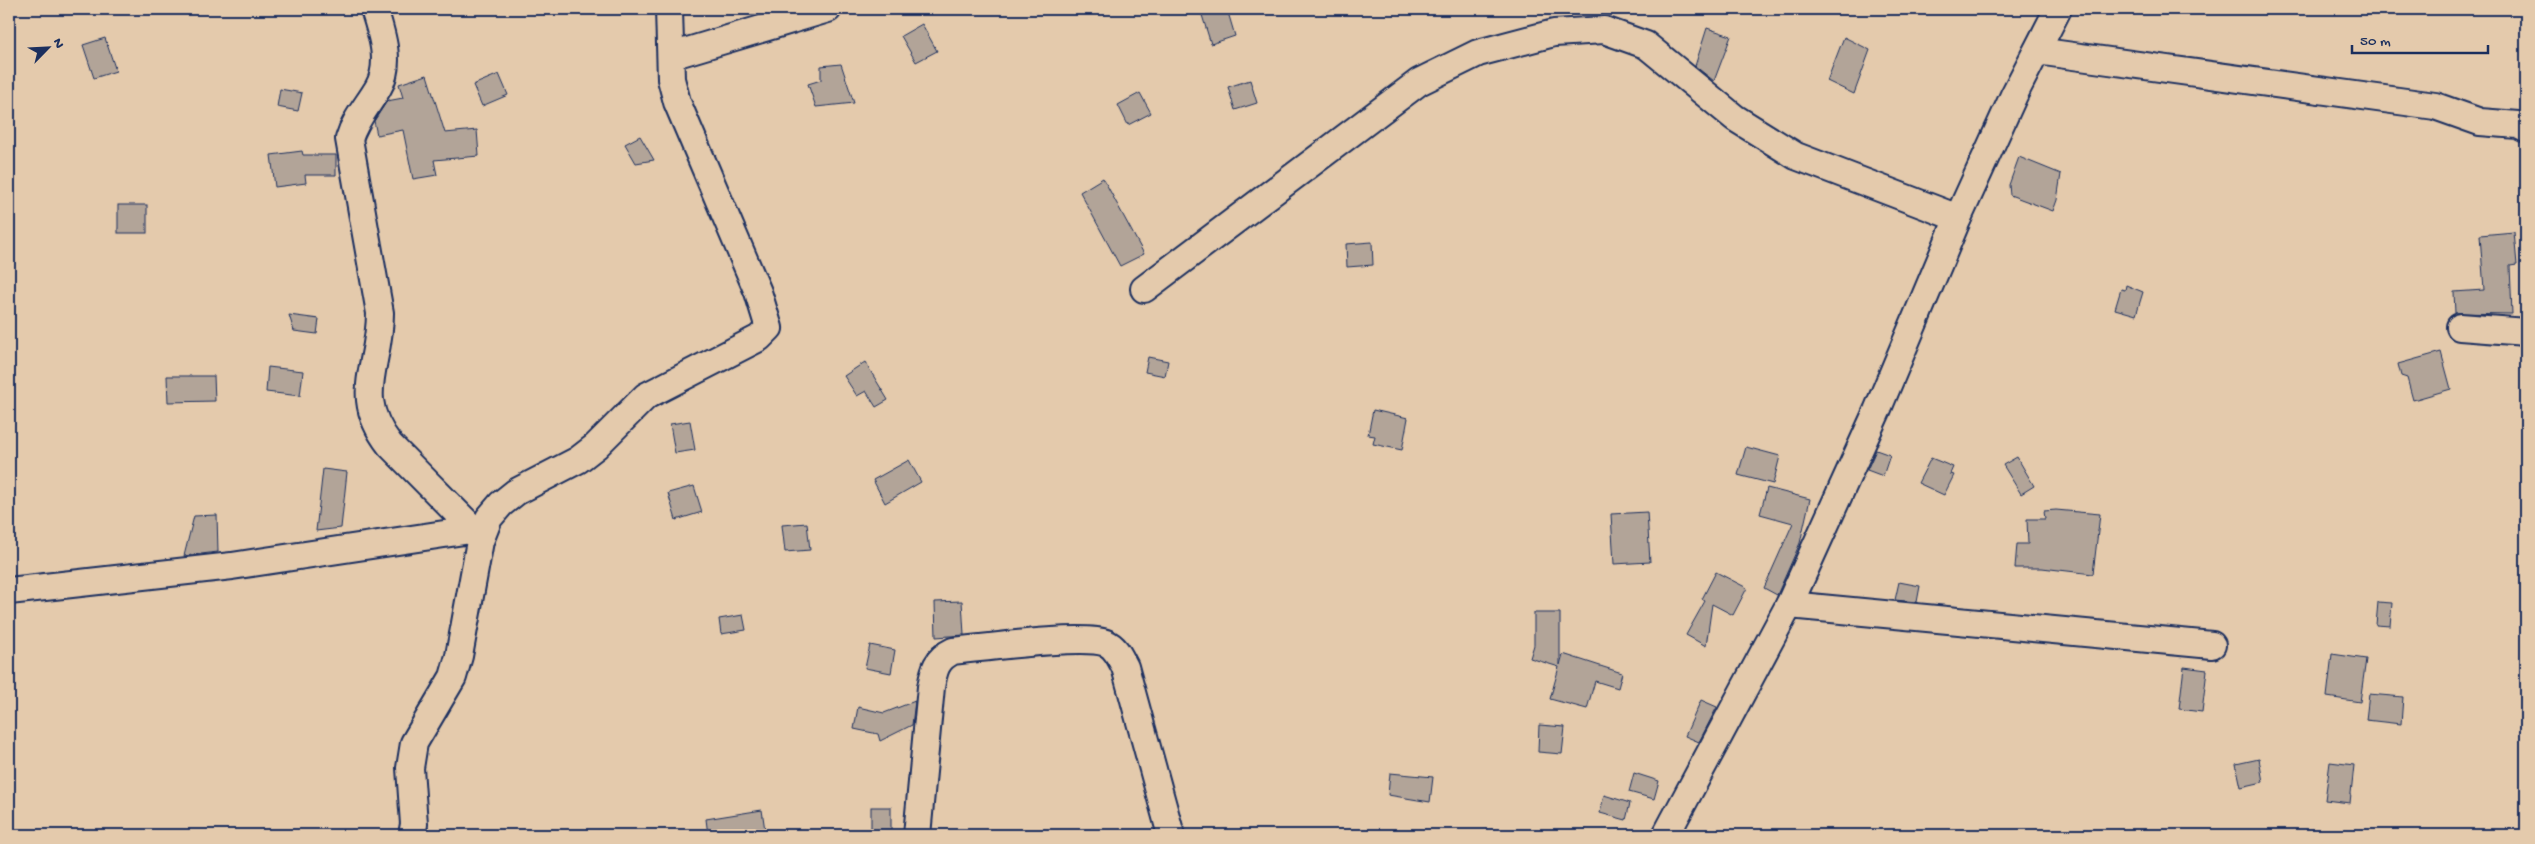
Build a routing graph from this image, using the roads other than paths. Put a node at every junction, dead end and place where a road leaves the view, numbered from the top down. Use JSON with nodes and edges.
{"nodes":[{"id":1,"x":374,"y":9,"type":"edge"},
{"id":2,"x":669,"y":9,"type":"edge"},
{"id":3,"x":828,"y":9,"type":"edge"},
{"id":4,"x":2058,"y":9,"type":"edge"},
{"id":5,"x":2037,"y":51,"type":"junction"},
{"id":6,"x":671,"y":56,"type":"junction"},
{"id":7,"x":2526,"y":129,"type":"edge"},
{"id":8,"x":1958,"y":218,"type":"junction"},
{"id":9,"x":1144,"y":289,"type":"dead end"},
{"id":10,"x":2460,"y":327,"type":"dead end"},
{"id":11,"x":2526,"y":332,"type":"edge"},
{"id":12,"x":479,"y":529,"type":"junction"},
{"id":13,"x":9,"y":591,"type":"edge"},
{"id":14,"x":1789,"y":605,"type":"junction"},
{"id":15,"x":2212,"y":645,"type":"dead end"},
{"id":16,"x":412,"y":835,"type":"edge"},
{"id":17,"x":916,"y":835,"type":"edge"},
{"id":18,"x":1171,"y":835,"type":"edge"},
{"id":19,"x":1666,"y":835,"type":"edge"}],
"edges":[{"from":1,"to":12,"type":"street"},
{"from":2,"to":6,"type":"street"},
{"from":3,"to":6,"type":"street"},
{"from":4,"to":5,"type":"street"},
{"from":5,"to":7,"type":"street"},
{"from":5,"to":8,"type":"street"},
{"from":6,"to":12,"type":"street"},
{"from":8,"to":9,"type":"street"},
{"from":8,"to":14,"type":"street"},
{"from":10,"to":11,"type":"street"},
{"from":12,"to":13,"type":"street"},
{"from":12,"to":16,"type":"street"},
{"from":14,"to":15,"type":"street"},
{"from":14,"to":19,"type":"street"},
{"from":17,"to":18,"type":"street"}]}
